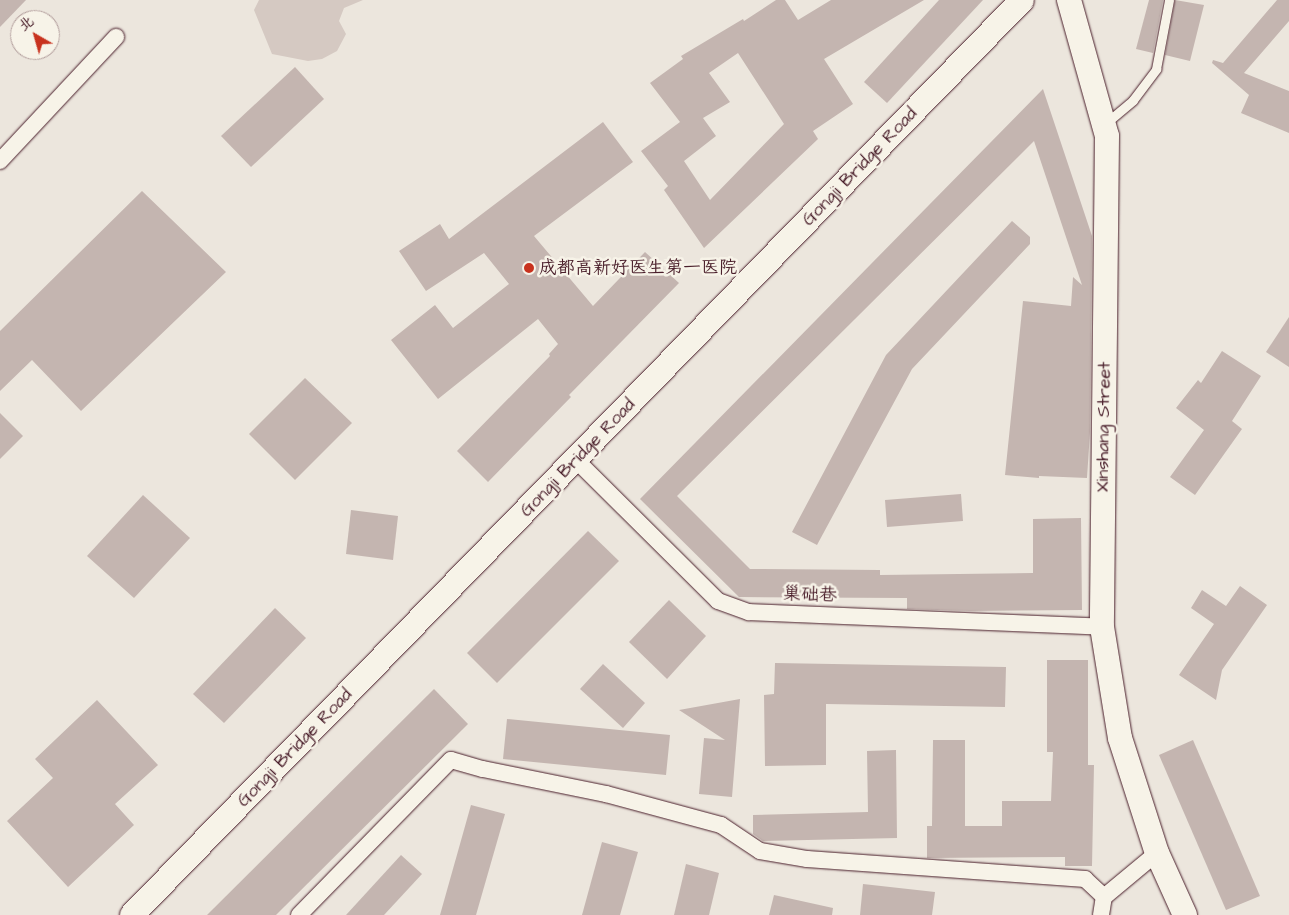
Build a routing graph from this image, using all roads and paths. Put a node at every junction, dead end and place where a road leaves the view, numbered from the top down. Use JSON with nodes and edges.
{"nodes":[{"id":1,"x":1022,"y":0,"type":"edge"},
{"id":2,"x":1069,"y":0,"type":"edge"},
{"id":3,"x":1169,"y":0,"type":"edge"},
{"id":4,"x":116,"y":37,"type":"dead end"},
{"id":5,"x":1104,"y":125,"type":"junction"},
{"id":6,"x":0,"y":161,"type":"edge"},
{"id":7,"x":576,"y":460,"type":"junction"},
{"id":8,"x":1102,"y":627,"type":"junction"},
{"id":9,"x":1158,"y":852,"type":"junction"},
{"id":10,"x":1104,"y":897,"type":"junction"},
{"id":11,"x":132,"y":915,"type":"edge"},
{"id":12,"x":300,"y":915,"type":"edge"},
{"id":13,"x":1101,"y":915,"type":"edge"},
{"id":14,"x":1185,"y":915,"type":"edge"},
{"id":15,"x":1201,"y":915,"type":"edge"}],
"edges":[{"from":1,"to":7,"type":"main road","name":"Gongji Bridge Road"},
{"from":2,"to":5,"type":"main road","name":"Xinshang Street"},
{"from":3,"to":5,"type":"lane"},
{"from":4,"to":6,"type":"street"},
{"from":5,"to":8,"type":"main road","name":"Xinshang Street"},
{"from":7,"to":8,"type":"street","name":"巢础巷"},
{"from":7,"to":11,"type":"main road","name":"Gongji Bridge Road"},
{"from":8,"to":9,"type":"main road","name":"Xinshang Street"},
{"from":9,"to":10,"type":"street"},
{"from":9,"to":14,"type":"main road"},
{"from":9,"to":15,"type":"main road"},
{"from":10,"to":12,"type":"street"},
{"from":10,"to":13,"type":"street"}]}
